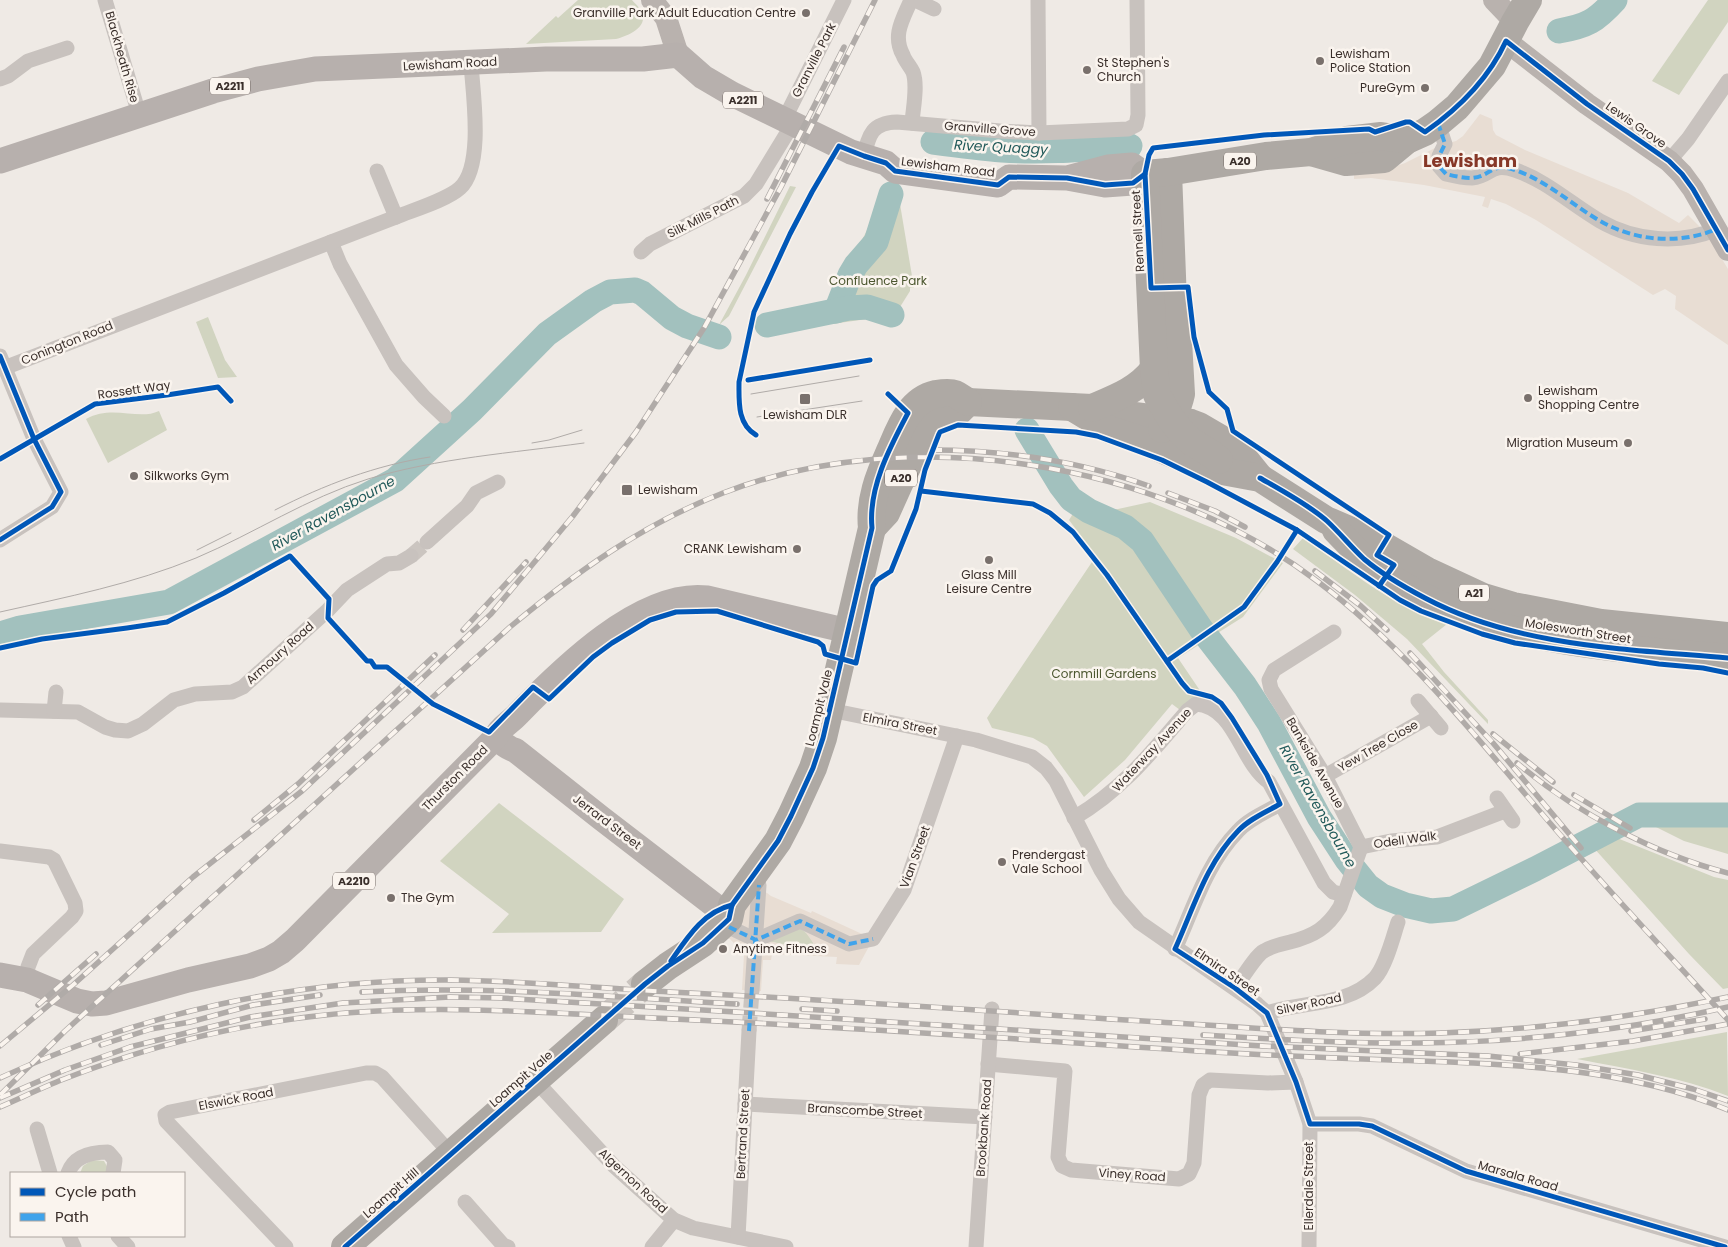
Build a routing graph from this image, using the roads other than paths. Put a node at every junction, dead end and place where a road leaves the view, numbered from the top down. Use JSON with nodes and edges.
{"nodes":[{"id":1,"x":106,"y":0,"type":"edge"},
{"id":2,"x":652,"y":0,"type":"edge"},
{"id":3,"x":844,"y":0,"type":"edge"},
{"id":4,"x":913,"y":0,"type":"edge"},
{"id":5,"x":1038,"y":0,"type":"edge"},
{"id":6,"x":1136,"y":0,"type":"edge"},
{"id":7,"x":1494,"y":0,"type":"edge"},
{"id":8,"x":934,"y":9,"type":"dead end"},
{"id":9,"x":1516,"y":21,"type":"edge"},
{"id":10,"x":67,"y":48,"type":"dead end"},
{"id":11,"x":678,"y":56,"type":"junction"},
{"id":12,"x":471,"y":64,"type":"junction"},
{"id":13,"x":0,"y":79,"type":"edge"},
{"id":14,"x":1728,"y":81,"type":"edge"},
{"id":15,"x":139,"y":114,"type":"junction"},
{"id":16,"x":788,"y":122,"type":"junction"},
{"id":17,"x":912,"y":123,"type":"junction"},
{"id":18,"x":1438,"y":123,"type":"junction"},
{"id":19,"x":1039,"y":133,"type":"junction"},
{"id":20,"x":875,"y":160,"type":"junction"},
{"id":21,"x":0,"y":161,"type":"edge"},
{"id":22,"x":1669,"y":161,"type":"junction"},
{"id":23,"x":377,"y":171,"type":"dead end"},
{"id":24,"x":1157,"y":173,"type":"junction"},
{"id":25,"x":396,"y":217,"type":"junction"},
{"id":26,"x":1724,"y":241,"type":"edge"},
{"id":27,"x":331,"y":242,"type":"junction"},
{"id":28,"x":641,"y":252,"type":"dead end"},
{"id":29,"x":2,"y":362,"type":"edge"},
{"id":30,"x":1154,"y":369,"type":"junction"},
{"id":31,"x":1095,"y":410,"type":"junction"},
{"id":32,"x":444,"y":416,"type":"dead end"},
{"id":33,"x":1171,"y":419,"type":"junction"},
{"id":34,"x":1138,"y":439,"type":"junction"},
{"id":35,"x":1233,"y":473,"type":"junction"},
{"id":36,"x":1260,"y":478,"type":"junction"},
{"id":37,"x":498,"y":482,"type":"dead end"},
{"id":38,"x":1326,"y":520,"type":"junction"},
{"id":39,"x":0,"y":540,"type":"edge"},
{"id":40,"x":427,"y":542,"type":"tunnel mouth"},
{"id":41,"x":411,"y":556,"type":"tunnel mouth"},
{"id":42,"x":848,"y":631,"type":"junction"},
{"id":43,"x":1334,"y":632,"type":"dead end"},
{"id":44,"x":1728,"y":636,"type":"edge"},
{"id":45,"x":1728,"y":658,"type":"edge"},
{"id":46,"x":56,"y":692,"type":"dead end"},
{"id":47,"x":1418,"y":701,"type":"dead end"},
{"id":48,"x":0,"y":710,"type":"edge"},
{"id":49,"x":830,"y":710,"type":"junction"},
{"id":50,"x":54,"y":711,"type":"junction"},
{"id":51,"x":1431,"y":716,"type":"junction"},
{"id":52,"x":1441,"y":728,"type":"dead end"},
{"id":53,"x":958,"y":736,"type":"junction"},
{"id":54,"x":506,"y":737,"type":"junction"},
{"id":55,"x":1325,"y":776,"type":"junction"},
{"id":56,"x":1280,"y":804,"type":"junction"},
{"id":57,"x":1505,"y":810,"type":"dead end"},
{"id":58,"x":1074,"y":818,"type":"junction"},
{"id":59,"x":1360,"y":850,"type":"junction"},
{"id":60,"x":0,"y":851,"type":"edge"},
{"id":61,"x":759,"y":886,"type":"dead end"},
{"id":62,"x":1344,"y":895,"type":"junction"},
{"id":63,"x":726,"y":913,"type":"junction"},
{"id":64,"x":1398,"y":922,"type":"dead end"},
{"id":65,"x":756,"y":940,"type":"junction"},
{"id":66,"x":1175,"y":949,"type":"junction"},
{"id":67,"x":0,"y":975,"type":"edge"},
{"id":68,"x":27,"y":980,"type":"junction"},
{"id":69,"x":646,"y":984,"type":"tunnel mouth"},
{"id":70,"x":1235,"y":988,"type":"junction"},
{"id":71,"x":752,"y":991,"type":"tunnel mouth"},
{"id":72,"x":992,"y":1009,"type":"dead end"},
{"id":73,"x":1267,"y":1013,"type":"junction"},
{"id":74,"x":604,"y":1020,"type":"tunnel mouth"},
{"id":75,"x":749,"y":1031,"type":"tunnel mouth"},
{"id":76,"x":988,"y":1064,"type":"junction"},
{"id":77,"x":535,"y":1080,"type":"junction"},
{"id":78,"x":1296,"y":1082,"type":"junction"},
{"id":79,"x":745,"y":1104,"type":"junction"},
{"id":80,"x":985,"y":1117,"type":"junction"},
{"id":81,"x":1310,"y":1124,"type":"junction"},
{"id":82,"x":38,"y":1129,"type":"dead end"},
{"id":83,"x":451,"y":1154,"type":"junction"},
{"id":84,"x":50,"y":1172,"type":"edge"},
{"id":85,"x":69,"y":1172,"type":"edge"},
{"id":86,"x":113,"y":1172,"type":"edge"},
{"id":87,"x":465,"y":1202,"type":"dead end"},
{"id":88,"x":674,"y":1220,"type":"junction"},
{"id":89,"x":119,"y":1237,"type":"edge"},
{"id":90,"x":738,"y":1237,"type":"junction"},
{"id":91,"x":128,"y":1247,"type":"edge"},
{"id":92,"x":286,"y":1247,"type":"edge"},
{"id":93,"x":345,"y":1247,"type":"edge"},
{"id":94,"x":508,"y":1247,"type":"edge"},
{"id":95,"x":652,"y":1247,"type":"edge"},
{"id":96,"x":786,"y":1247,"type":"edge"},
{"id":97,"x":976,"y":1247,"type":"edge"},
{"id":98,"x":1309,"y":1247,"type":"edge"},
{"id":99,"x":1725,"y":1247,"type":"edge"}],
"edges":[{"from":1,"to":15,"type":"street","name":"Blackheath Rise"},
{"from":2,"to":11,"type":"street"},
{"from":3,"to":16,"type":"street","name":"Granville Park"},
{"from":4,"to":8,"type":"street"},
{"from":4,"to":17,"type":"street"},
{"from":5,"to":19,"type":"street"},
{"from":6,"to":19,"type":"street","name":"Granville Grove"},
{"from":7,"to":9,"type":"street","name":"Lewis Grove"},
{"from":9,"to":18,"type":"highway","number":"A20"},
{"from":9,"to":22,"type":"street","name":"Lewis Grove"},
{"from":10,"to":13,"type":"street"},
{"from":11,"to":12,"type":"main road","name":"Lewisham Road","number":"A2211"},
{"from":11,"to":16,"type":"main road","number":"A2211"},
{"from":12,"to":15,"type":"main road","name":"Lewisham Road","number":"A2211"},
{"from":12,"to":25,"type":"street","name":"Conington Road"},
{"from":14,"to":22,"type":"street"},
{"from":15,"to":21,"type":"main road","name":"Lewisham Road","number":"A2211"},
{"from":16,"to":20,"type":"main road","number":"A2211"},
{"from":16,"to":28,"type":"street","name":"Silk Mills Path"},
{"from":17,"to":19,"type":"street","name":"Granville Grove"},
{"from":17,"to":20,"type":"street","name":"Granville Grove"},
{"from":18,"to":24,"type":"highway","number":"A20"},
{"from":18,"to":26,"type":"street"},
{"from":20,"to":24,"type":"main road","name":"Lewisham Road"},
{"from":22,"to":26,"type":"street","name":"Lewis Grove"},
{"from":23,"to":25,"type":"street"},
{"from":24,"to":30,"type":"highway","name":"Rennell Street"},
{"from":24,"to":33,"type":"highway"},
{"from":25,"to":27,"type":"street","name":"Conington Road"},
{"from":27,"to":29,"type":"street","name":"Conington Road"},
{"from":27,"to":32,"type":"street"},
{"from":29,"to":39,"type":"street","name":"Conington Road"},
{"from":30,"to":31,"type":"highway","number":"A20"},
{"from":30,"to":33,"type":"highway","name":"Rennell Street"},
{"from":31,"to":33,"type":"highway","number":"A21"},
{"from":31,"to":34,"type":"highway","number":"A20"},
{"from":31,"to":42,"type":"highway","name":"Loampit Vale","number":"A20"},
{"from":33,"to":34,"type":"highway"},
{"from":33,"to":35,"type":"highway"},
{"from":33,"to":36,"type":"highway","name":"Molesworth Street","number":"A21"},
{"from":34,"to":35,"type":"highway","name":"Molesworth Street","number":"A21"},
{"from":35,"to":36,"type":"highway","name":"Molesworth Street","number":"A21"},
{"from":36,"to":38,"type":"highway","name":"Molesworth Street","number":"A21"},
{"from":37,"to":40,"type":"street"},
{"from":38,"to":44,"type":"highway","name":"Molesworth Street","number":"A21"},
{"from":38,"to":45,"type":"highway","name":"Molesworth Street","number":"A21"},
{"from":41,"to":50,"type":"street","name":"Armoury Road"},
{"from":42,"to":49,"type":"highway","name":"Loampit Vale","number":"A20"},
{"from":42,"to":54,"type":"main road","name":"Thurston Road","number":"A2210"},
{"from":43,"to":55,"type":"street","name":"Bankside Avenue"},
{"from":46,"to":50,"type":"street"},
{"from":47,"to":51,"type":"street","name":"Yew Tree Close"},
{"from":48,"to":50,"type":"street","name":"Armoury Road"},
{"from":49,"to":53,"type":"street","name":"Elmira Street"},
{"from":49,"to":63,"type":"highway","name":"Loampit Vale","number":"A20"},
{"from":51,"to":52,"type":"street","name":"Yew Tree Close"},
{"from":51,"to":55,"type":"street","name":"Yew Tree Close"},
{"from":53,"to":58,"type":"street","name":"Elmira Street"},
{"from":53,"to":65,"type":"street","name":"Vian Street"},
{"from":54,"to":63,"type":"main road","name":"Jerrard Street"},
{"from":54,"to":68,"type":"main road","name":"Thurston Road","number":"A2210"},
{"from":55,"to":59,"type":"street","name":"Bankside Avenue"},
{"from":56,"to":58,"type":"street","name":"Waterway Avenue"},
{"from":56,"to":62,"type":"street","name":"Waterway Avenue"},
{"from":56,"to":66,"type":"street"},
{"from":57,"to":59,"type":"street","name":"Odell Walk"},
{"from":58,"to":66,"type":"street","name":"Elmira Street"},
{"from":59,"to":62,"type":"street"},
{"from":60,"to":68,"type":"street"},
{"from":61,"to":65,"type":"street"},
{"from":62,"to":70,"type":"street"},
{"from":63,"to":65,"type":"street"},
{"from":63,"to":69,"type":"highway","name":"Loampit Vale","number":"A20"},
{"from":64,"to":73,"type":"street","name":"Silver Road"},
{"from":65,"to":71,"type":"street"},
{"from":66,"to":70,"type":"street","name":"Elmira Street"},
{"from":67,"to":68,"type":"main road","number":"A2210"},
{"from":70,"to":73,"type":"street","name":"Elmira Street"},
{"from":72,"to":76,"type":"street","name":"Brookbank Road"},
{"from":73,"to":78,"type":"street","name":"Elmira Street"},
{"from":74,"to":77,"type":"highway","name":"Loampit Vale"},
{"from":75,"to":79,"type":"street","name":"Bertrand Street"},
{"from":76,"to":78,"type":"street","name":"Viney Road"},
{"from":76,"to":80,"type":"street","name":"Brookbank Road"},
{"from":77,"to":83,"type":"highway","name":"Loampit Vale"},
{"from":77,"to":88,"type":"street","name":"Algernon Road"},
{"from":78,"to":81,"type":"street","name":"Elmira Street"},
{"from":79,"to":80,"type":"street","name":"Branscombe Street"},
{"from":79,"to":90,"type":"street","name":"Bertrand Street"},
{"from":80,"to":97,"type":"street","name":"Brookbank Road"},
{"from":81,"to":98,"type":"street","name":"Ellerdale Street"},
{"from":81,"to":99,"type":"street","name":"Marsala Road"},
{"from":82,"to":84,"type":"street"},
{"from":83,"to":92,"type":"street","name":"Elswick Road"},
{"from":83,"to":93,"type":"highway","name":"Loampit Hill"},
{"from":85,"to":86,"type":"street"},
{"from":87,"to":94,"type":"street"},
{"from":88,"to":90,"type":"street","name":"Algernon Road"},
{"from":88,"to":95,"type":"street"},
{"from":89,"to":91,"type":"street"},
{"from":90,"to":96,"type":"street","name":"Algernon Road"}]}
